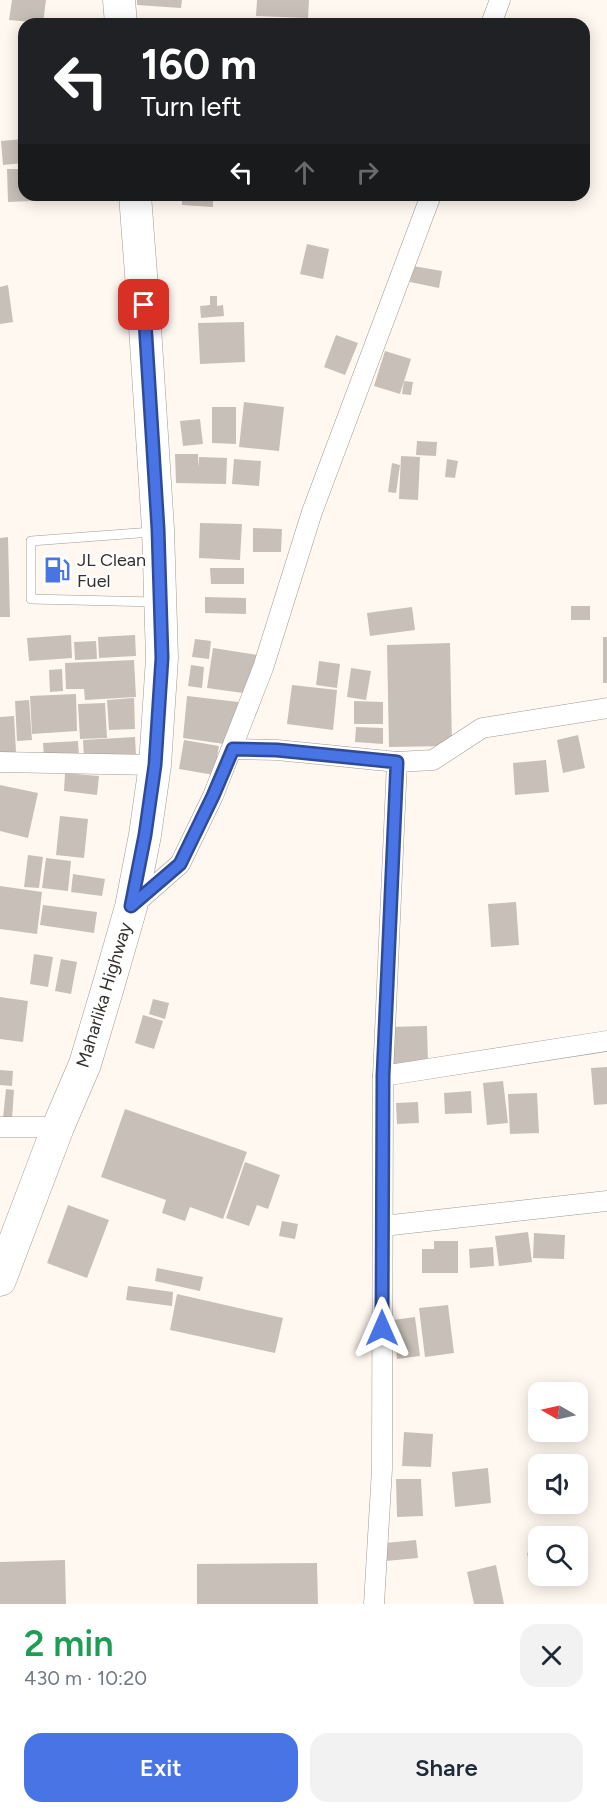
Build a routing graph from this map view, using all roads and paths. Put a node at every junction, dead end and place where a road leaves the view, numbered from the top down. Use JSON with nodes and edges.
{"nodes":[{"id":1,"x":119,"y":0,"type":"edge"},
{"id":2,"x":500,"y":0,"type":"edge"},
{"id":3,"x":120,"y":18,"type":"edge"},
{"id":4,"x":493,"y":18,"type":"edge"},
{"id":5,"x":135,"y":201,"type":"edge"},
{"id":6,"x":429,"y":201,"type":"edge"},
{"id":7,"x":158,"y":532,"type":"junction"},
{"id":8,"x":160,"y":602,"type":"junction"},
{"id":9,"x":607,"y":708,"type":"edge"},
{"id":10,"x":233,"y":749,"type":"junction"},
{"id":11,"x":0,"y":762,"type":"edge"},
{"id":12,"x":397,"y":762,"type":"junction"},
{"id":13,"x":155,"y":765,"type":"junction"},
{"id":14,"x":131,"y":906,"type":"junction"},
{"id":15,"x":607,"y":1041,"type":"edge"},
{"id":16,"x":383,"y":1076,"type":"junction"},
{"id":17,"x":0,"y":1127,"type":"edge"},
{"id":18,"x":58,"y":1127,"type":"junction"},
{"id":19,"x":607,"y":1201,"type":"edge"},
{"id":20,"x":383,"y":1226,"type":"junction"},
{"id":21,"x":0,"y":1280,"type":"edge"},
{"id":22,"x":374,"y":1604,"type":"edge"}],
"edges":[{"from":1,"to":3,"type":"main road"},
{"from":2,"to":4,"type":"street"},
{"from":5,"to":7,"type":"main road","name":"Maharlika Highway"},
{"from":6,"to":10,"type":"street"},
{"from":7,"to":8,"type":"main road","name":"Maharlika Highway"},
{"from":7,"to":8,"type":"lane"},
{"from":8,"to":13,"type":"main road","name":"Maharlika Highway"},
{"from":9,"to":12,"type":"street"},
{"from":10,"to":12,"type":"street"},
{"from":10,"to":14,"type":"street"},
{"from":11,"to":13,"type":"street"},
{"from":12,"to":16,"type":"street"},
{"from":13,"to":14,"type":"main road","name":"Maharlika Highway"},
{"from":14,"to":18,"type":"main road","name":"Maharlika Highway"},
{"from":15,"to":16,"type":"street"},
{"from":16,"to":20,"type":"street"},
{"from":17,"to":18,"type":"street"},
{"from":18,"to":21,"type":"main road","name":"Maharlika Highway"},
{"from":19,"to":20,"type":"street"},
{"from":20,"to":22,"type":"street"}]}
